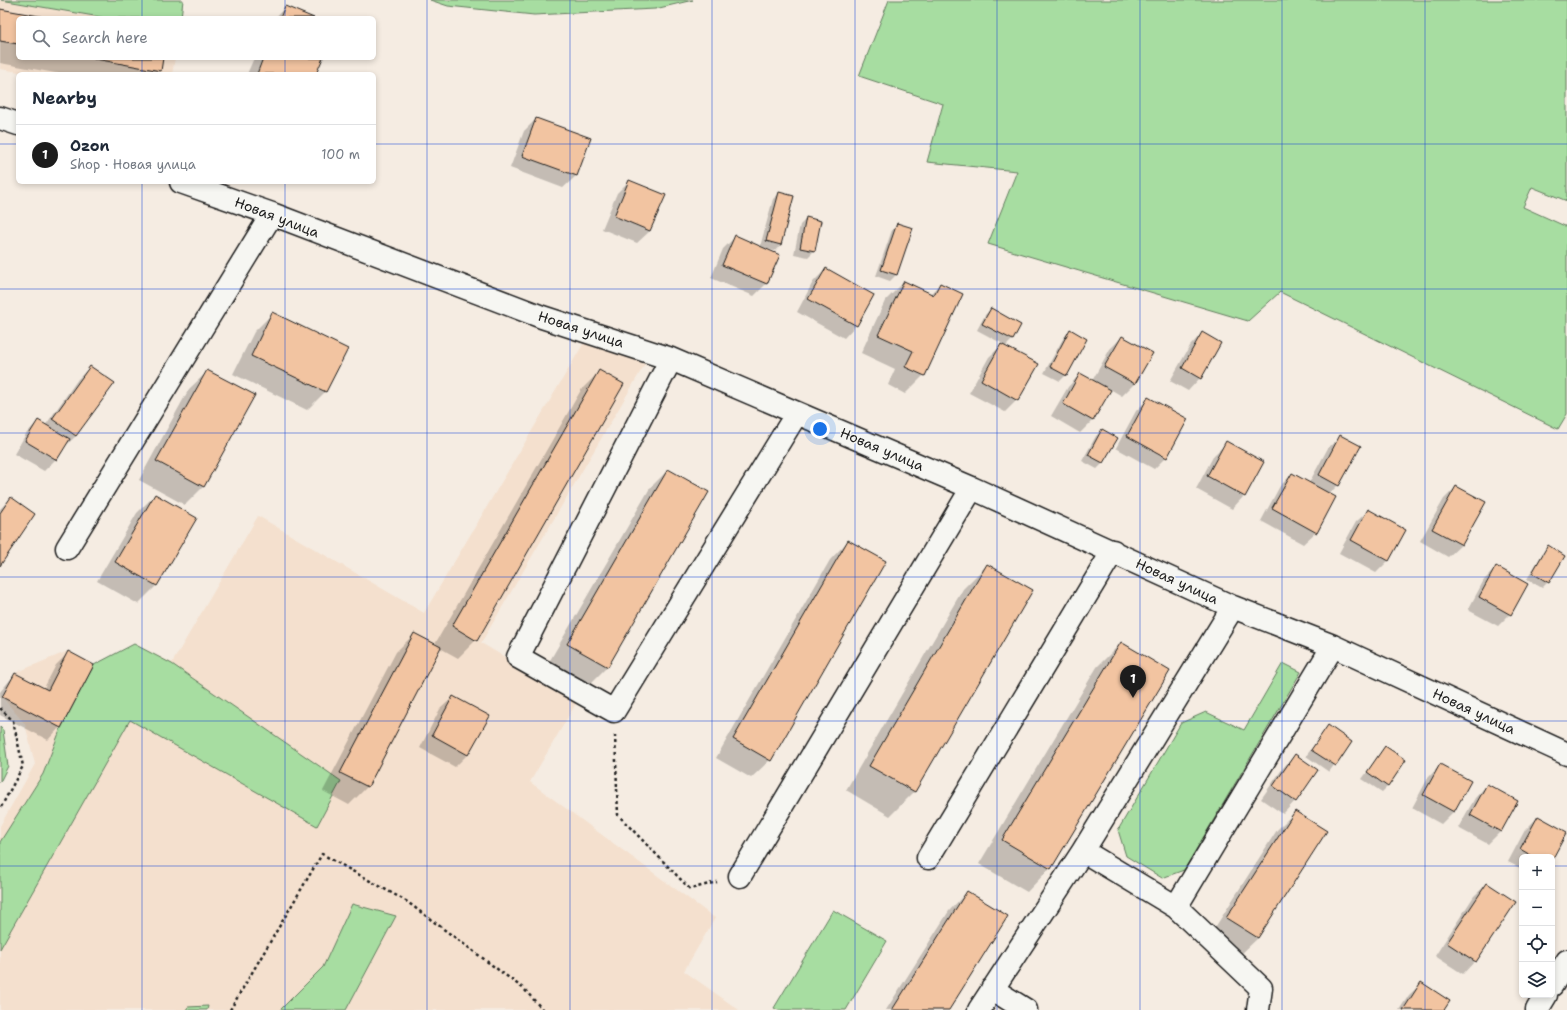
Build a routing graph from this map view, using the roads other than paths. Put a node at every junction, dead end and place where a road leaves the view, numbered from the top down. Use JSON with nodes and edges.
{"nodes":[{"id":1,"x":0,"y":118,"type":"edge"},
{"id":2,"x":16,"y":123,"type":"edge"},
{"id":3,"x":187,"y":184,"type":"edge"},
{"id":4,"x":272,"y":214,"type":"junction"},
{"id":5,"x":671,"y":359,"type":"junction"},
{"id":6,"x":797,"y":413,"type":"junction"},
{"id":7,"x":972,"y":488,"type":"junction"},
{"id":8,"x":67,"y":548,"type":"dead end"},
{"id":9,"x":1113,"y":551,"type":"junction"},
{"id":10,"x":1233,"y":607,"type":"junction"},
{"id":11,"x":1333,"y":646,"type":"junction"},
{"id":12,"x":1567,"y":754,"type":"edge"},
{"id":13,"x":1083,"y":851,"type":"junction"},
{"id":14,"x":928,"y":858,"type":"dead end"},
{"id":15,"x":740,"y":876,"type":"road end"},
{"id":16,"x":1176,"y":907,"type":"junction"},
{"id":17,"x":1567,"y":961,"type":"edge"},
{"id":18,"x":1555,"y":980,"type":"edge"},
{"id":19,"x":992,"y":989,"type":"junction"},
{"id":20,"x":1544,"y":998,"type":"edge"},
{"id":21,"x":979,"y":1010,"type":"edge"},
{"id":22,"x":1026,"y":1010,"type":"edge"},
{"id":23,"x":1258,"y":1010,"type":"edge"},
{"id":24,"x":1536,"y":1010,"type":"edge"}],
"edges":[{"from":1,"to":2,"type":"street"},
{"from":3,"to":4,"type":"street","name":"Новая улица"},
{"from":4,"to":5,"type":"street","name":"Новая улица"},
{"from":4,"to":8,"type":"street"},
{"from":5,"to":6,"type":"street","name":"Новая улица"},
{"from":5,"to":6,"type":"street"},
{"from":6,"to":7,"type":"street","name":"Новая улица"},
{"from":7,"to":9,"type":"street","name":"Новая улица"},
{"from":7,"to":15,"type":"street"},
{"from":9,"to":10,"type":"street","name":"Новая улица"},
{"from":9,"to":14,"type":"street"},
{"from":10,"to":11,"type":"street","name":"Новая улица"},
{"from":10,"to":13,"type":"street"},
{"from":11,"to":12,"type":"street","name":"Новая улица"},
{"from":11,"to":16,"type":"street"},
{"from":13,"to":16,"type":"street"},
{"from":13,"to":19,"type":"street"},
{"from":16,"to":23,"type":"street"},
{"from":17,"to":18,"type":"street"},
{"from":19,"to":21,"type":"street"},
{"from":19,"to":22,"type":"street"},
{"from":20,"to":24,"type":"street"}]}
